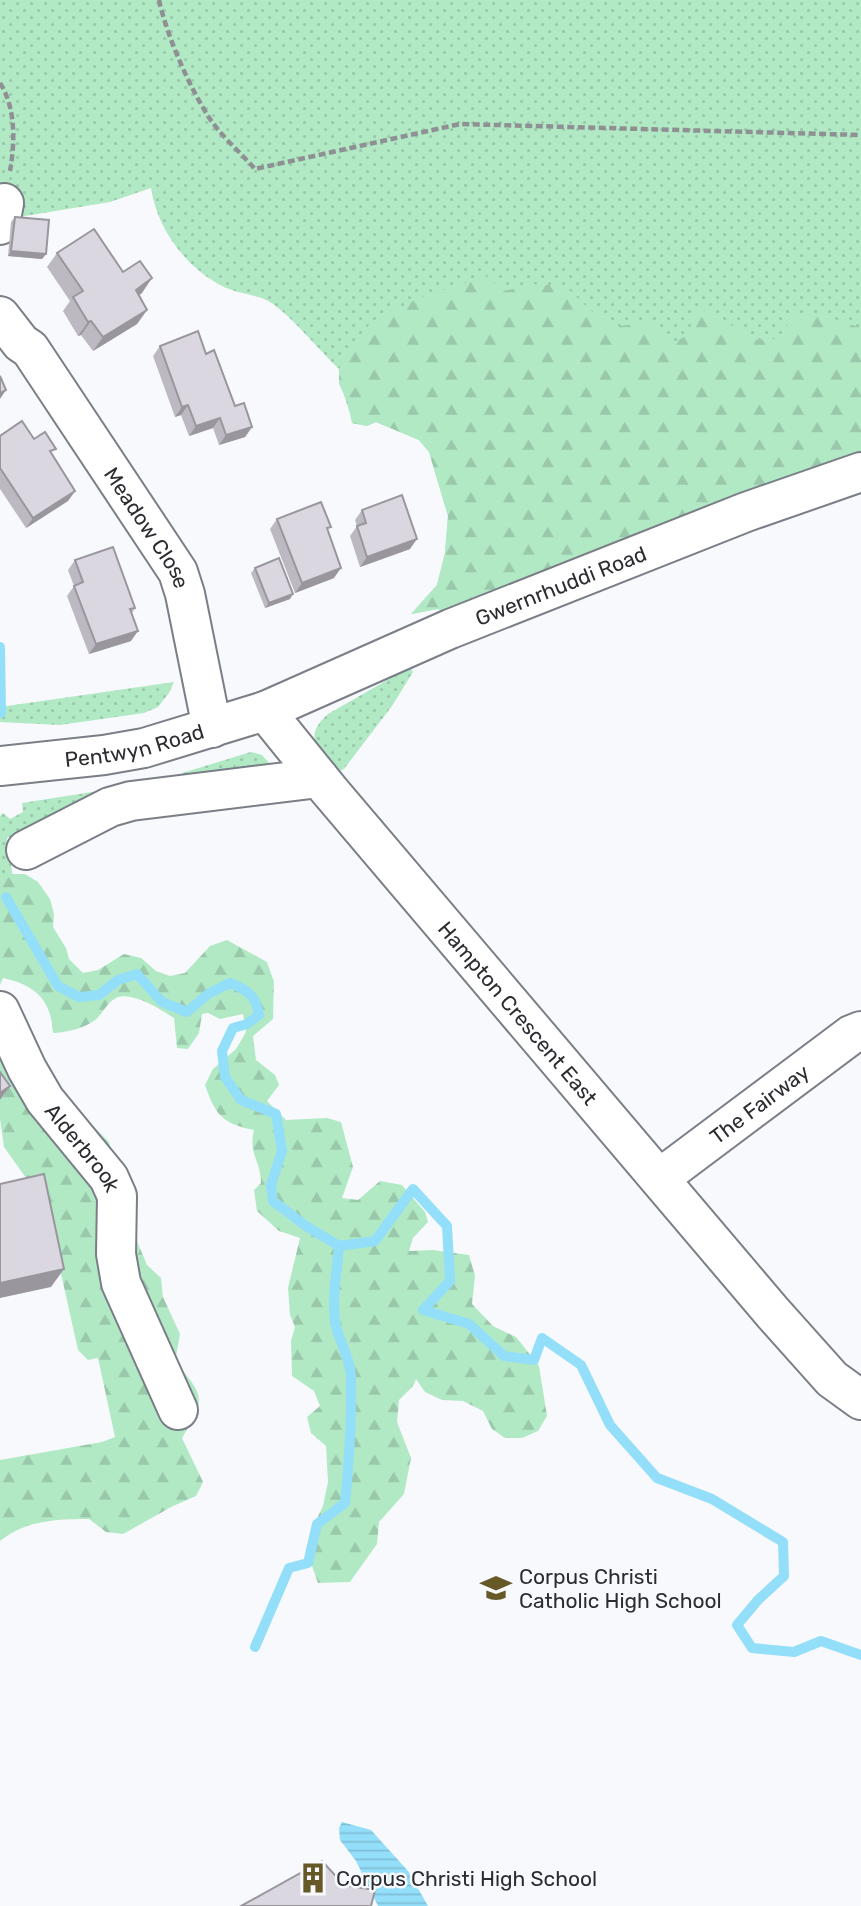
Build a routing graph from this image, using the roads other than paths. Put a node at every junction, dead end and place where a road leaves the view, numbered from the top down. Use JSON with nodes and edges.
{"nodes":[{"id":1,"x":0,"y":316,"type":"edge"},
{"id":2,"x":861,"y":472,"type":"edge"},
{"id":3,"x":265,"y":711,"type":"junction"},
{"id":4,"x":212,"y":728,"type":"junction"},
{"id":5,"x":0,"y":766,"type":"edge"},
{"id":6,"x":318,"y":778,"type":"junction"},
{"id":7,"x":26,"y":850,"type":"dead end"},
{"id":8,"x":0,"y":1011,"type":"edge"},
{"id":9,"x":861,"y":1031,"type":"edge"},
{"id":10,"x":660,"y":1178,"type":"junction"},
{"id":11,"x":861,"y":1400,"type":"edge"},
{"id":12,"x":178,"y":1410,"type":"dead end"}],
"edges":[{"from":1,"to":4,"type":"street","name":"Meadow Close"},
{"from":2,"to":3,"type":"street","name":"Gwernrhuddi Road"},
{"from":3,"to":4,"type":"street","name":"Pentwyn Road"},
{"from":3,"to":6,"type":"street","name":"Hampton Crescent East"},
{"from":4,"to":5,"type":"street","name":"Pentwyn Road"},
{"from":6,"to":7,"type":"street"},
{"from":6,"to":10,"type":"street","name":"Hampton Crescent East"},
{"from":8,"to":12,"type":"street","name":"Alderbrook"},
{"from":9,"to":10,"type":"street","name":"The Fairway"},
{"from":10,"to":11,"type":"street","name":"Hampton Crescent East"}]}
